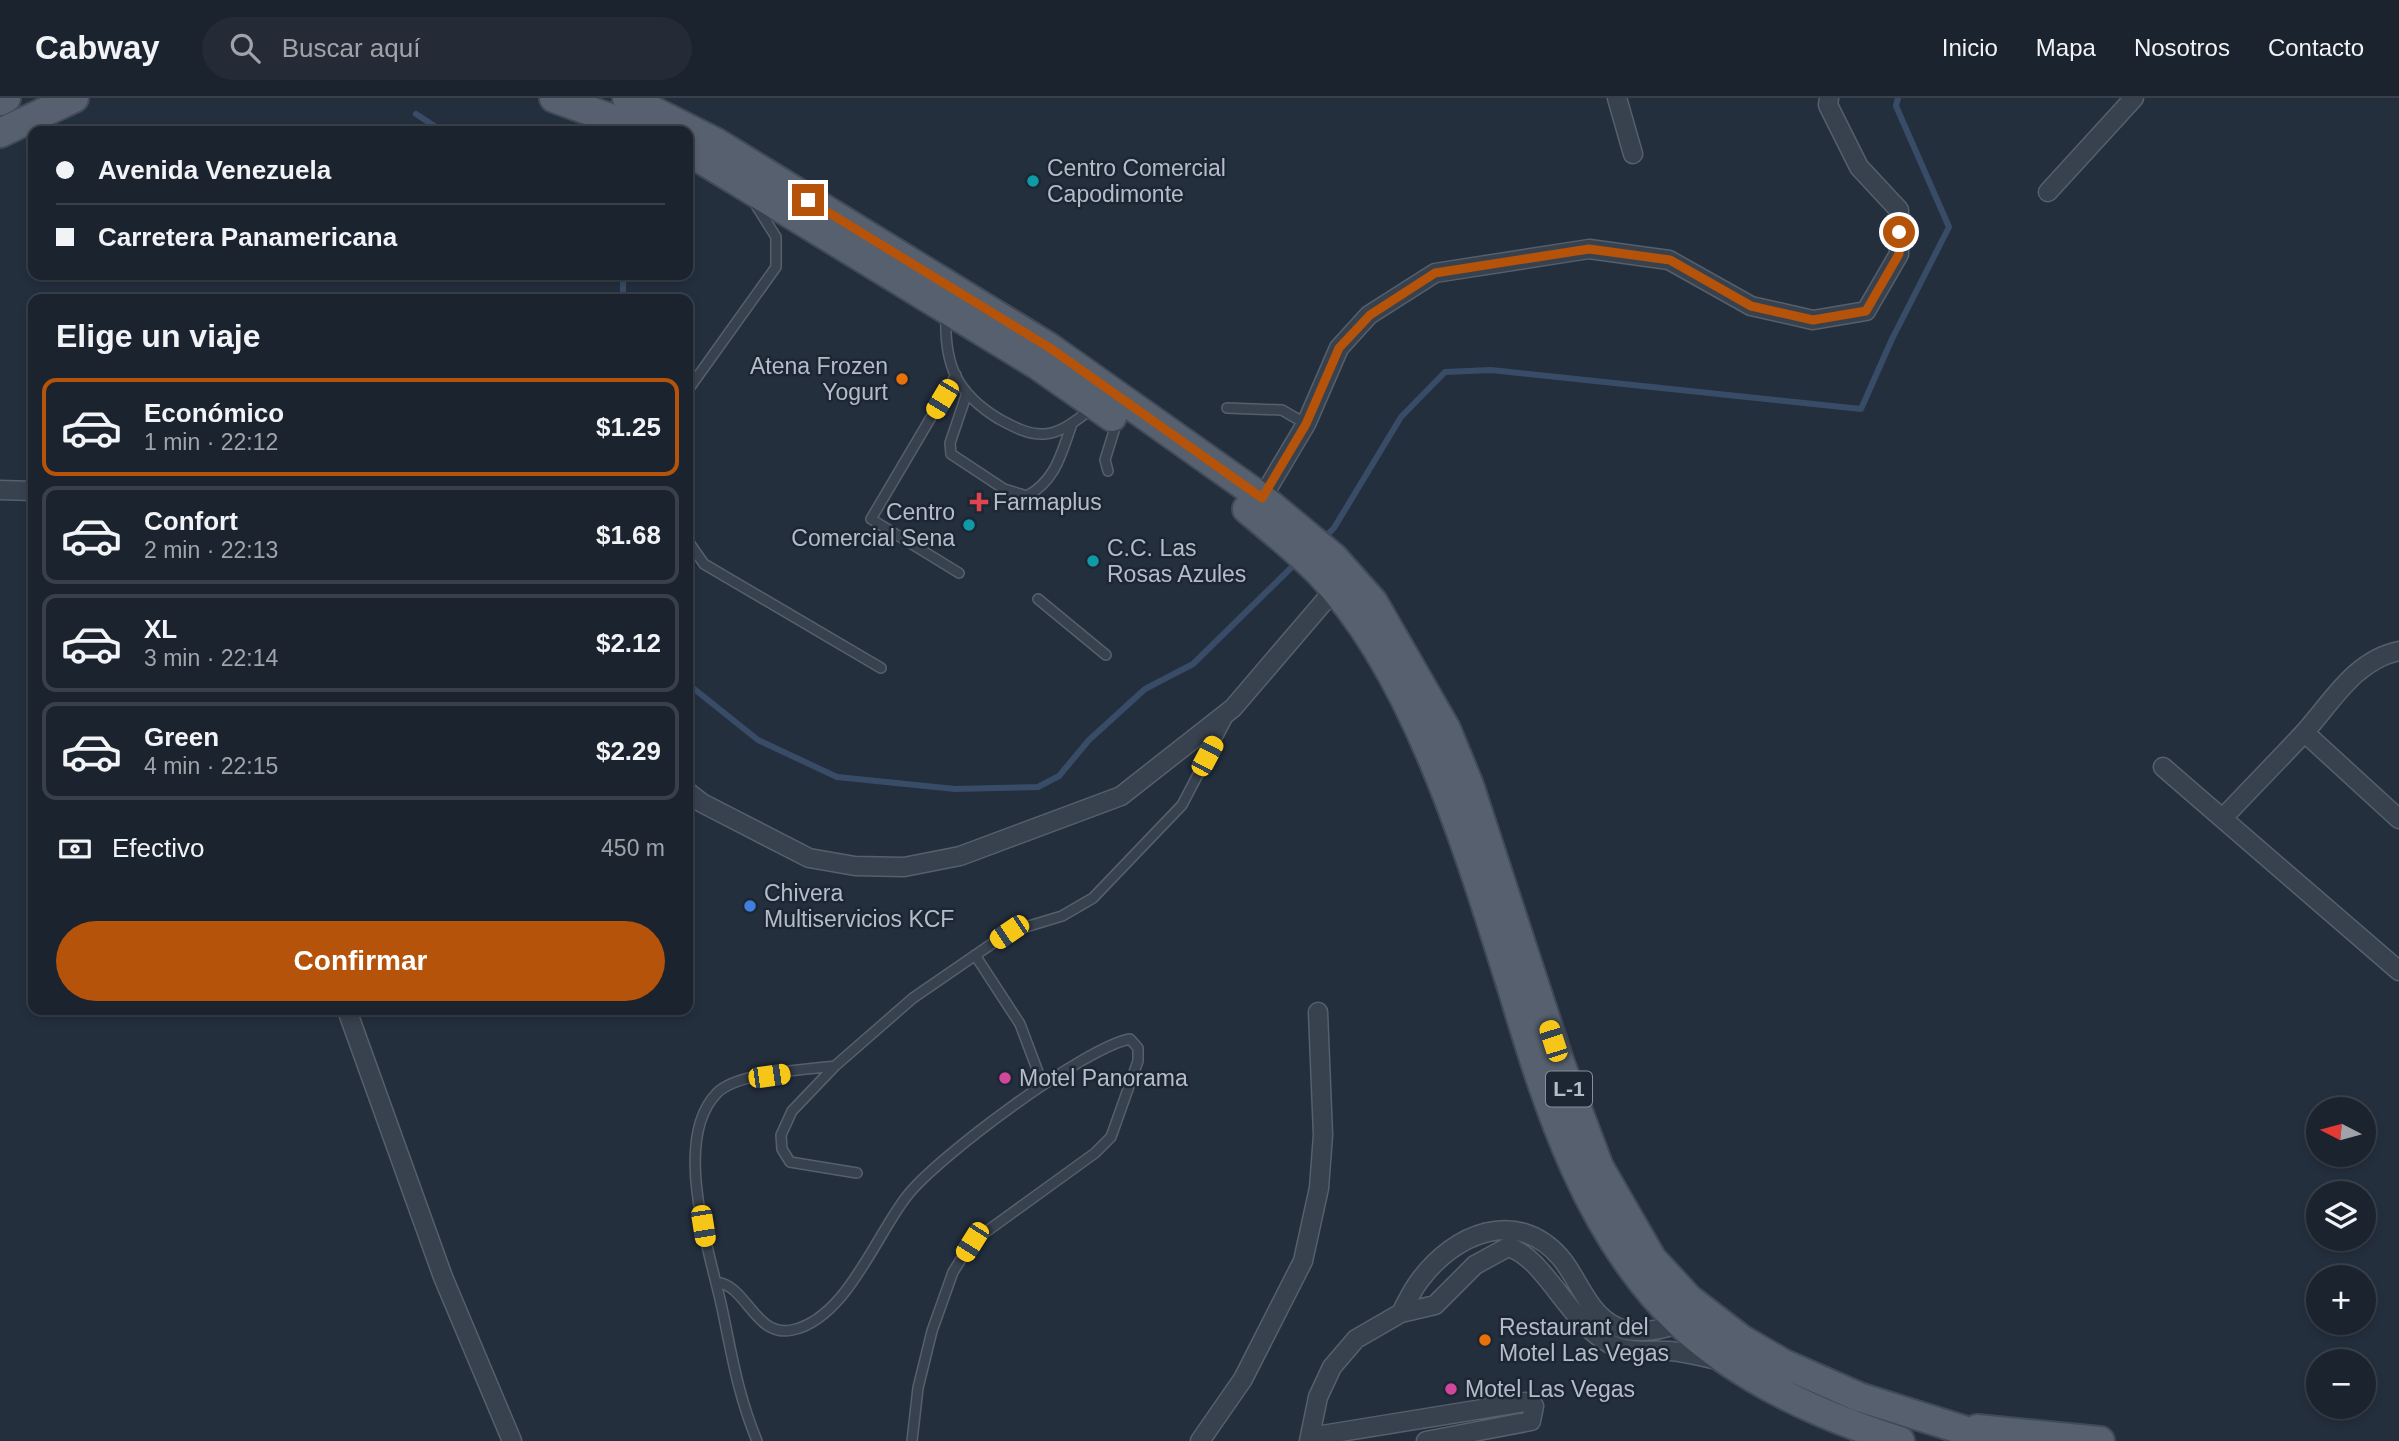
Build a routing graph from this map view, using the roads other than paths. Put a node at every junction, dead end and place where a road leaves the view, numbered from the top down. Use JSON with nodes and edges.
{"nodes":[{"id":1,"x":6,"y":98,"type":"edge"},
{"id":2,"x":74,"y":98,"type":"edge"},
{"id":3,"x":554,"y":98,"type":"edge"},
{"id":4,"x":627,"y":98,"type":"edge"},
{"id":5,"x":1617,"y":98,"type":"edge"},
{"id":6,"x":1829,"y":98,"type":"edge"},
{"id":7,"x":2134,"y":98,"type":"edge"},
{"id":8,"x":0,"y":101,"type":"edge"},
{"id":9,"x":632,"y":126,"type":"edge"},
{"id":10,"x":683,"y":126,"type":"edge"},
{"id":11,"x":693,"y":131,"type":"edge"},
{"id":12,"x":0,"y":134,"type":"edge"},
{"id":13,"x":693,"y":154,"type":"edge"},
{"id":14,"x":1633,"y":154,"type":"dead end"},
{"id":15,"x":742,"y":183,"type":"junction"},
{"id":16,"x":2048,"y":192,"type":"dead end"},
{"id":17,"x":948,"y":298,"type":"junction"},
{"id":18,"x":956,"y":375,"type":"junction"},
{"id":19,"x":693,"y":383,"type":"edge"},
{"id":20,"x":966,"y":396,"type":"junction"},
{"id":21,"x":1107,"y":406,"type":"junction"},
{"id":22,"x":1227,"y":408,"type":"dead end"},
{"id":23,"x":1072,"y":424,"type":"junction"},
{"id":24,"x":1306,"y":424,"type":"junction"},
{"id":25,"x":1108,"y":471,"type":"dead end"},
{"id":26,"x":0,"y":490,"type":"edge"},
{"id":27,"x":28,"y":491,"type":"edge"},
{"id":28,"x":1262,"y":498,"type":"junction"},
{"id":29,"x":1287,"y":529,"type":"junction"},
{"id":30,"x":693,"y":548,"type":"edge"},
{"id":31,"x":959,"y":573,"type":"dead end"},
{"id":32,"x":1329,"y":573,"type":"junction"},
{"id":33,"x":1038,"y":599,"type":"dead end"},
{"id":34,"x":2399,"y":651,"type":"edge"},
{"id":35,"x":1106,"y":655,"type":"dead end"},
{"id":36,"x":881,"y":668,"type":"dead end"},
{"id":37,"x":1233,"y":708,"type":"junction"},
{"id":38,"x":2305,"y":733,"type":"junction"},
{"id":39,"x":2163,"y":767,"type":"dead end"},
{"id":40,"x":693,"y":796,"type":"edge"},
{"id":41,"x":2223,"y":818,"type":"junction"},
{"id":42,"x":2399,"y":819,"type":"edge"},
{"id":43,"x":975,"y":955,"type":"junction"},
{"id":44,"x":2399,"y":971,"type":"edge"},
{"id":45,"x":1318,"y":1012,"type":"dead end"},
{"id":46,"x":348,"y":1015,"type":"edge"},
{"id":47,"x":835,"y":1066,"type":"junction"},
{"id":48,"x":1043,"y":1085,"type":"junction"},
{"id":49,"x":857,"y":1173,"type":"dead end"},
{"id":50,"x":716,"y":1282,"type":"junction"},
{"id":51,"x":1401,"y":1313,"type":"junction"},
{"id":52,"x":1680,"y":1323,"type":"junction"},
{"id":53,"x":1731,"y":1362,"type":"junction"},
{"id":54,"x":1951,"y":1426,"type":"junction"},
{"id":55,"x":1309,"y":1439,"type":"edge"},
{"id":56,"x":512,"y":1441,"type":"edge"},
{"id":57,"x":757,"y":1441,"type":"edge"},
{"id":58,"x":912,"y":1441,"type":"edge"},
{"id":59,"x":1199,"y":1441,"type":"edge"},
{"id":60,"x":1426,"y":1441,"type":"edge"},
{"id":61,"x":1900,"y":1441,"type":"edge"},
{"id":62,"x":1998,"y":1441,"type":"edge"},
{"id":63,"x":2100,"y":1441,"type":"edge"}],
"edges":[{"from":1,"to":8,"type":"main road"},
{"from":2,"to":12,"type":"main road"},
{"from":3,"to":9,"type":"main road"},
{"from":4,"to":10,"type":"main road","number":"L-1"},
{"from":5,"to":14,"type":"street"},
{"from":6,"to":24,"type":"street"},
{"from":7,"to":16,"type":"street"},
{"from":11,"to":17,"type":"main road","number":"L-1"},
{"from":13,"to":15,"type":"main road","number":"L-1"},
{"from":15,"to":17,"type":"main road","number":"L-1"},
{"from":15,"to":19,"type":"lane"},
{"from":17,"to":18,"type":"lane"},
{"from":17,"to":21,"type":"main road","number":"L-1"},
{"from":18,"to":20,"type":"lane"},
{"from":18,"to":31,"type":"lane"},
{"from":20,"to":23,"type":"lane"},
{"from":20,"to":23,"type":"lane"},
{"from":21,"to":23,"type":"lane"},
{"from":21,"to":25,"type":"lane"},
{"from":21,"to":28,"type":"main road","number":"L-1"},
{"from":21,"to":29,"type":"main road","number":"L-1"},
{"from":22,"to":24,"type":"lane"},
{"from":24,"to":28,"type":"street"},
{"from":26,"to":27,"type":"street"},
{"from":28,"to":29,"type":"main road","number":"L-1"},
{"from":29,"to":32,"type":"main road","number":"L-1"},
{"from":30,"to":36,"type":"lane"},
{"from":32,"to":37,"type":"street"},
{"from":32,"to":52,"type":"main road","number":"L-1"},
{"from":32,"to":54,"type":"main road","number":"L-1"},
{"from":33,"to":35,"type":"lane"},
{"from":34,"to":38,"type":"street"},
{"from":37,"to":40,"type":"street"},
{"from":37,"to":43,"type":"lane"},
{"from":38,"to":41,"type":"street"},
{"from":38,"to":42,"type":"street"},
{"from":39,"to":41,"type":"street"},
{"from":41,"to":44,"type":"street"},
{"from":43,"to":47,"type":"lane"},
{"from":43,"to":48,"type":"lane"},
{"from":45,"to":59,"type":"street"},
{"from":46,"to":56,"type":"street"},
{"from":47,"to":49,"type":"lane"},
{"from":47,"to":50,"type":"lane"},
{"from":48,"to":50,"type":"lane"},
{"from":48,"to":58,"type":"lane"},
{"from":50,"to":57,"type":"lane"},
{"from":51,"to":52,"type":"street"},
{"from":51,"to":53,"type":"street"},
{"from":51,"to":55,"type":"street"},
{"from":52,"to":53,"type":"main road","number":"L-1"},
{"from":53,"to":61,"type":"main road","number":"L-1"},
{"from":54,"to":62,"type":"main road","number":"L-1"},
{"from":54,"to":63,"type":"main road"},
{"from":55,"to":60,"type":"street"}]}
